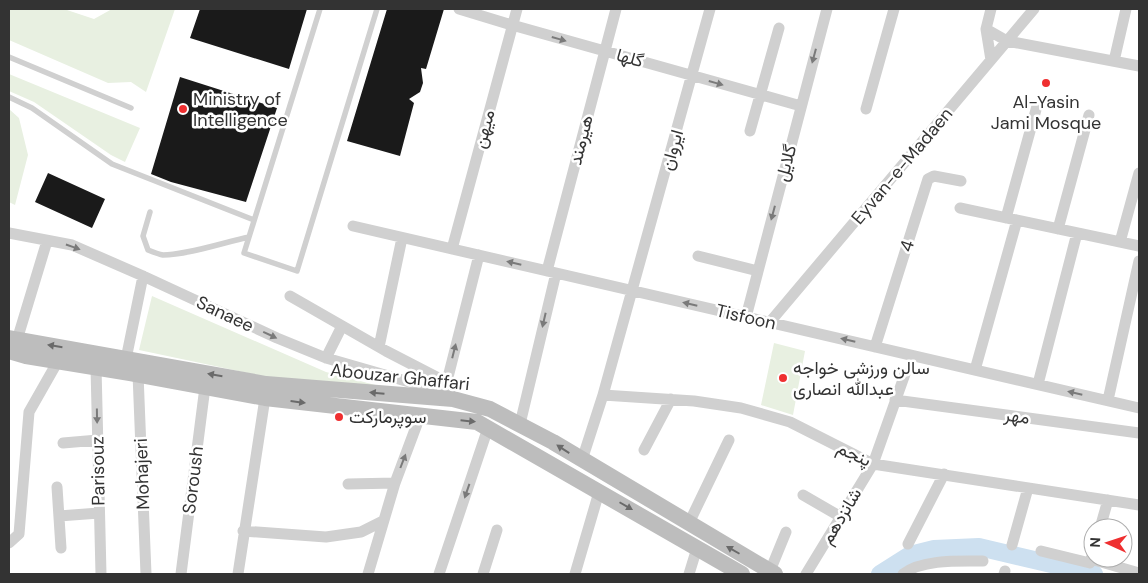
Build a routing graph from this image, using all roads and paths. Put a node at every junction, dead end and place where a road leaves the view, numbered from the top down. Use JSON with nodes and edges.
{"nodes":[{"id":1,"x":320,"y":9,"type":"edge"},
{"id":2,"x":377,"y":9,"type":"edge"},
{"id":3,"x":459,"y":9,"type":"edge"},
{"id":4,"x":517,"y":9,"type":"edge"},
{"id":5,"x":616,"y":9,"type":"edge"},
{"id":6,"x":710,"y":9,"type":"edge"},
{"id":7,"x":827,"y":9,"type":"edge"},
{"id":8,"x":894,"y":9,"type":"edge"},
{"id":9,"x":991,"y":9,"type":"edge"},
{"id":10,"x":1034,"y":9,"type":"edge"},
{"id":11,"x":1126,"y":9,"type":"edge"},
{"id":12,"x":512,"y":25,"type":"junction"},
{"id":13,"x":780,"y":28,"type":"dead end"},
{"id":14,"x":986,"y":29,"type":"junction"},
{"id":15,"x":1007,"y":41,"type":"junction"},
{"id":16,"x":604,"y":51,"type":"junction"},
{"id":17,"x":9,"y":57,"type":"edge"},
{"id":18,"x":991,"y":60,"type":"junction"},
{"id":19,"x":1114,"y":61,"type":"junction"},
{"id":20,"x":1139,"y":66,"type":"edge"},
{"id":21,"x":693,"y":76,"type":"junction"},
{"id":22,"x":761,"y":95,"type":"junction"},
{"id":23,"x":9,"y":97,"type":"edge"},
{"id":24,"x":801,"y":106,"type":"junction"},
{"id":25,"x":1037,"y":106,"type":"dead end"},
{"id":26,"x":131,"y":108,"type":"dead end"},
{"id":27,"x":866,"y":109,"type":"dead end"},
{"id":28,"x":1089,"y":115,"type":"dead end"},
{"id":29,"x":750,"y":131,"type":"dead end"},
{"id":30,"x":1139,"y":173,"type":"edge"},
{"id":31,"x":961,"y":181,"type":"dead end"},
{"id":32,"x":960,"y":208,"type":"dead end"},
{"id":33,"x":150,"y":212,"type":"dead end"},
{"id":34,"x":1006,"y":218,"type":"junction"},
{"id":35,"x":254,"y":220,"type":"junction"},
{"id":36,"x":1017,"y":220,"type":"junction"},
{"id":37,"x":353,"y":226,"type":"dead end"},
{"id":38,"x":1058,"y":228,"type":"junction"},
{"id":39,"x":9,"y":233,"type":"edge"},
{"id":40,"x":1077,"y":233,"type":"junction"},
{"id":41,"x":249,"y":237,"type":"junction"},
{"id":42,"x":402,"y":238,"type":"junction"},
{"id":43,"x":47,"y":241,"type":"junction"},
{"id":44,"x":1120,"y":242,"type":"junction"},
{"id":45,"x":1139,"y":246,"type":"edge"},
{"id":46,"x":452,"y":249,"type":"junction"},
{"id":47,"x":479,"y":255,"type":"junction"},
{"id":48,"x":698,"y":256,"type":"dead end"},
{"id":49,"x":1139,"y":261,"type":"edge"},
{"id":50,"x":758,"y":270,"type":"junction"},
{"id":51,"x":551,"y":272,"type":"junction"},
{"id":52,"x":143,"y":276,"type":"junction"},
{"id":53,"x":632,"y":291,"type":"junction"},
{"id":54,"x":290,"y":296,"type":"dead end"},
{"id":55,"x":746,"y":317,"type":"junction"},
{"id":56,"x":770,"y":322,"type":"junction"},
{"id":57,"x":342,"y":326,"type":"junction"},
{"id":58,"x":12,"y":343,"type":"edge"},
{"id":59,"x":379,"y":347,"type":"junction"},
{"id":60,"x":875,"y":347,"type":"junction"},
{"id":61,"x":126,"y":358,"type":"junction"},
{"id":62,"x":326,"y":358,"type":"junction"},
{"id":63,"x":58,"y":361,"type":"junction"},
{"id":64,"x":96,"y":367,"type":"junction"},
{"id":65,"x":976,"y":370,"type":"junction"},
{"id":66,"x":138,"y":374,"type":"junction"},
{"id":67,"x":905,"y":374,"type":"dead end"},
{"id":68,"x":1038,"y":384,"type":"junction"},
{"id":69,"x":205,"y":386,"type":"junction"},
{"id":70,"x":444,"y":391,"type":"junction"},
{"id":71,"x":603,"y":395,"type":"junction"},
{"id":72,"x":425,"y":397,"type":"junction"},
{"id":73,"x":265,"y":398,"type":"junction"},
{"id":74,"x":671,"y":399,"type":"junction"},
{"id":75,"x":895,"y":400,"type":"junction"},
{"id":76,"x":1108,"y":400,"type":"junction"},
{"id":77,"x":1139,"y":408,"type":"edge"},
{"id":78,"x":420,"y":416,"type":"junction"},
{"id":79,"x":520,"y":424,"type":"junction"},
{"id":80,"x":488,"y":428,"type":"junction"},
{"id":81,"x":1139,"y":433,"type":"edge"},
{"id":82,"x":98,"y":440,"type":"junction"},
{"id":83,"x":729,"y":440,"type":"dead end"},
{"id":84,"x":63,"y":443,"type":"dead end"},
{"id":85,"x":644,"y":450,"type":"dead end"},
{"id":86,"x":582,"y":460,"type":"junction"},
{"id":87,"x":872,"y":464,"type":"junction"},
{"id":88,"x":944,"y":474,"type":"junction"},
{"id":89,"x":395,"y":483,"type":"junction"},
{"id":90,"x":348,"y":484,"type":"dead end"},
{"id":91,"x":57,"y":487,"type":"dead end"},
{"id":92,"x":1028,"y":488,"type":"junction"},
{"id":93,"x":599,"y":492,"type":"junction"},
{"id":94,"x":803,"y":495,"type":"dead end"},
{"id":95,"x":1108,"y":500,"type":"junction"},
{"id":96,"x":1139,"y":506,"type":"edge"},
{"id":97,"x":99,"y":513,"type":"junction"},
{"id":98,"x":59,"y":516,"type":"junction"},
{"id":99,"x":841,"y":517,"type":"junction"},
{"id":100,"x":1103,"y":518,"type":"edge"},
{"id":101,"x":384,"y":521,"type":"junction"},
{"id":102,"x":689,"y":523,"type":"junction"},
{"id":103,"x":498,"y":530,"type":"dead end"},
{"id":104,"x":243,"y":531,"type":"junction"},
{"id":105,"x":786,"y":532,"type":"dead end"},
{"id":106,"x":9,"y":543,"type":"edge"},
{"id":107,"x":908,"y":544,"type":"dead end"},
{"id":108,"x":1012,"y":545,"type":"dead end"},
{"id":109,"x":61,"y":548,"type":"dead end"},
{"id":110,"x":697,"y":548,"type":"junction"},
{"id":111,"x":1040,"y":551,"type":"dead end"},
{"id":112,"x":1083,"y":557,"type":"edge"},
{"id":113,"x":983,"y":561,"type":"dead end"},
{"id":114,"x":1123,"y":568,"type":"edge"},
{"id":115,"x":772,"y":573,"type":"edge"},
{"id":116,"x":1139,"y":573,"type":"edge"},
{"id":117,"x":101,"y":574,"type":"edge"},
{"id":118,"x":146,"y":574,"type":"edge"},
{"id":119,"x":181,"y":574,"type":"edge"},
{"id":120,"x":238,"y":574,"type":"edge"},
{"id":121,"x":368,"y":574,"type":"edge"},
{"id":122,"x":439,"y":574,"type":"edge"},
{"id":123,"x":483,"y":574,"type":"edge"},
{"id":124,"x":575,"y":574,"type":"edge"},
{"id":125,"x":689,"y":574,"type":"edge"},
{"id":126,"x":742,"y":574,"type":"edge"},
{"id":127,"x":806,"y":574,"type":"edge"},
{"id":128,"x":903,"y":574,"type":"edge"}],
"edges":[{"from":1,"to":35,"type":"lane"},
{"from":2,"to":41,"type":"lane"},
{"from":3,"to":12,"type":"street","name":"گلها"},
{"from":4,"to":12,"type":"street","name":"میهن"},
{"from":5,"to":16,"type":"street","name":"هیرمند"},
{"from":6,"to":21,"type":"street","name":"ایروان"},
{"from":7,"to":24,"type":"street","name":"گلایل","one_way":true},
{"from":8,"to":27,"type":"street"},
{"from":9,"to":14,"type":"street"},
{"from":10,"to":15,"type":"street","name":"Eyvan-e-Madaen"},
{"from":11,"to":19,"type":"street"},
{"from":12,"to":16,"type":"street","name":"گلها","one_way":true},
{"from":12,"to":46,"type":"street","name":"میهن"},
{"from":13,"to":22,"type":"street"},
{"from":14,"to":15,"type":"street"},
{"from":14,"to":18,"type":"street"},
{"from":15,"to":18,"type":"street","name":"Eyvan-e-Madaen"},
{"from":15,"to":19,"type":"street"},
{"from":16,"to":21,"type":"street","name":"گلها"},
{"from":16,"to":51,"type":"street","name":"هیرمند"},
{"from":17,"to":26,"type":"lane"},
{"from":18,"to":56,"type":"street","name":"Eyvan-e-Madaen"},
{"from":19,"to":20,"type":"street"},
{"from":21,"to":22,"type":"street","name":"گلها","one_way":true},
{"from":21,"to":53,"type":"street","name":"ایروان"},
{"from":22,"to":24,"type":"street","name":"گلها"},
{"from":22,"to":29,"type":"street"},
{"from":23,"to":35,"type":"lane"},
{"from":24,"to":50,"type":"street","name":"گلایل","one_way":true},
{"from":25,"to":34,"type":"street"},
{"from":28,"to":38,"type":"street"},
{"from":30,"to":44,"type":"street"},
{"from":31,"to":60,"type":"street","name":"4"},
{"from":32,"to":34,"type":"street"},
{"from":33,"to":41,"type":"lane"},
{"from":34,"to":36,"type":"street"},
{"from":35,"to":41,"type":"lane"},
{"from":36,"to":38,"type":"street"},
{"from":36,"to":65,"type":"street"},
{"from":37,"to":42,"type":"street","name":"Tisfoon"},
{"from":38,"to":40,"type":"street"},
{"from":39,"to":43,"type":"street","name":"Sanaee"},
{"from":40,"to":44,"type":"street"},
{"from":40,"to":68,"type":"street"},
{"from":42,"to":46,"type":"street","name":"Tisfoon"},
{"from":42,"to":59,"type":"street"},
{"from":43,"to":52,"type":"street","name":"Sanaee","one_way":true},
{"from":43,"to":58,"type":"street"},
{"from":44,"to":45,"type":"street"},
{"from":46,"to":47,"type":"street","name":"Tisfoon"},
{"from":51,"to":47,"type":"street","name":"Tisfoon","one_way":true},
{"from":70,"to":47,"type":"street","one_way":true},
{"from":48,"to":50,"type":"street"},
{"from":49,"to":76,"type":"street"},
{"from":50,"to":55,"type":"street","name":"گلایل"},
{"from":51,"to":53,"type":"street","name":"Tisfoon"},
{"from":51,"to":79,"type":"street","name":"هیرمند","one_way":true},
{"from":52,"to":61,"type":"street"},
{"from":52,"to":62,"type":"street","name":"Sanaee","one_way":true},
{"from":55,"to":53,"type":"street","name":"Tisfoon","one_way":true},
{"from":53,"to":71,"type":"street","name":"ایروان"},
{"from":54,"to":57,"type":"street"},
{"from":55,"to":56,"type":"street","name":"Tisfoon"},
{"from":60,"to":56,"type":"street","name":"Tisfoon","one_way":true},
{"from":57,"to":59,"type":"street"},
{"from":57,"to":62,"type":"street"},
{"from":61,"to":58,"type":"main road","name":"Abouzar Ghaffari","one_way":true},
{"from":58,"to":63,"type":"main road","name":"Abouzar Ghaffari"},
{"from":59,"to":70,"type":"street"},
{"from":60,"to":65,"type":"street","name":"Tisfoon"},
{"from":72,"to":61,"type":"main road","name":"Abouzar Ghaffari","one_way":true},
{"from":62,"to":70,"type":"street","name":"Sanaee"},
{"from":63,"to":64,"type":"main road","name":"Abouzar Ghaffari"},
{"from":63,"to":106,"type":"street"},
{"from":64,"to":66,"type":"main road","name":"Abouzar Ghaffari"},
{"from":64,"to":82,"type":"street","name":"Parisouz","one_way":true},
{"from":65,"to":68,"type":"street","name":"Tisfoon"},
{"from":66,"to":69,"type":"main road","name":"Abouzar Ghaffari"},
{"from":66,"to":118,"type":"street","name":"Mohajeri"},
{"from":67,"to":75,"type":"street","name":"شانزدهم"},
{"from":76,"to":68,"type":"street","name":"Tisfoon","one_way":true},
{"from":69,"to":73,"type":"main road","name":"Abouzar Ghaffari"},
{"from":69,"to":119,"type":"street","name":"Soroush"},
{"from":70,"to":72,"type":"main road","name":"Abouzar Ghaffari"},
{"from":70,"to":79,"type":"main road","name":"Abouzar Ghaffari"},
{"from":71,"to":74,"type":"street","name":"پنجم"},
{"from":71,"to":86,"type":"street","name":"ایروان"},
{"from":72,"to":78,"type":"main road"},
{"from":73,"to":78,"type":"main road","name":"Abouzar Ghaffari","one_way":true},
{"from":73,"to":104,"type":"street"},
{"from":74,"to":85,"type":"street"},
{"from":74,"to":87,"type":"street","name":"پنجم"},
{"from":75,"to":81,"type":"street","name":"مهر"},
{"from":75,"to":87,"type":"street","name":"شانزدهم"},
{"from":76,"to":77,"type":"street","name":"Tisfoon"},
{"from":78,"to":80,"type":"main road","name":"Abouzar Ghaffari","one_way":true},
{"from":89,"to":78,"type":"street","one_way":true},
{"from":86,"to":79,"type":"main road","name":"Abouzar Ghaffari","one_way":true},
{"from":80,"to":93,"type":"main road","name":"Abouzar Ghaffari"},
{"from":80,"to":122,"type":"street","one_way":true},
{"from":82,"to":84,"type":"street"},
{"from":82,"to":97,"type":"street","name":"Parisouz"},
{"from":83,"to":102,"type":"street"},
{"from":86,"to":102,"type":"main road","name":"Abouzar Ghaffari"},
{"from":87,"to":88,"type":"street","name":"پنجم"},
{"from":87,"to":99,"type":"street","name":"شانزدهم"},
{"from":88,"to":92,"type":"street","name":"پنجم"},
{"from":88,"to":107,"type":"street"},
{"from":89,"to":90,"type":"street"},
{"from":89,"to":101,"type":"street"},
{"from":91,"to":98,"type":"street"},
{"from":92,"to":95,"type":"street","name":"پنجم"},
{"from":92,"to":108,"type":"street"},
{"from":93,"to":110,"type":"main road","name":"Abouzar Ghaffari","one_way":true},
{"from":93,"to":124,"type":"street"},
{"from":94,"to":99,"type":"street"},
{"from":95,"to":96,"type":"street","name":"پنجم"},
{"from":95,"to":100,"type":"street"},
{"from":97,"to":98,"type":"street"},
{"from":97,"to":117,"type":"street","name":"Parisouz"},
{"from":98,"to":109,"type":"street"},
{"from":99,"to":127,"type":"street","name":"شانزدهم"},
{"from":101,"to":104,"type":"street"},
{"from":101,"to":121,"type":"street"},
{"from":115,"to":102,"type":"main road","name":"Abouzar Ghaffari","one_way":true},
{"from":103,"to":123,"type":"street"},
{"from":104,"to":120,"type":"street"},
{"from":105,"to":115,"type":"street"},
{"from":110,"to":125,"type":"street"},
{"from":110,"to":126,"type":"main road","name":"Abouzar Ghaffari"},
{"from":111,"to":112,"type":"street"},
{"from":113,"to":128,"type":"street"},
{"from":114,"to":116,"type":"street"}]}
